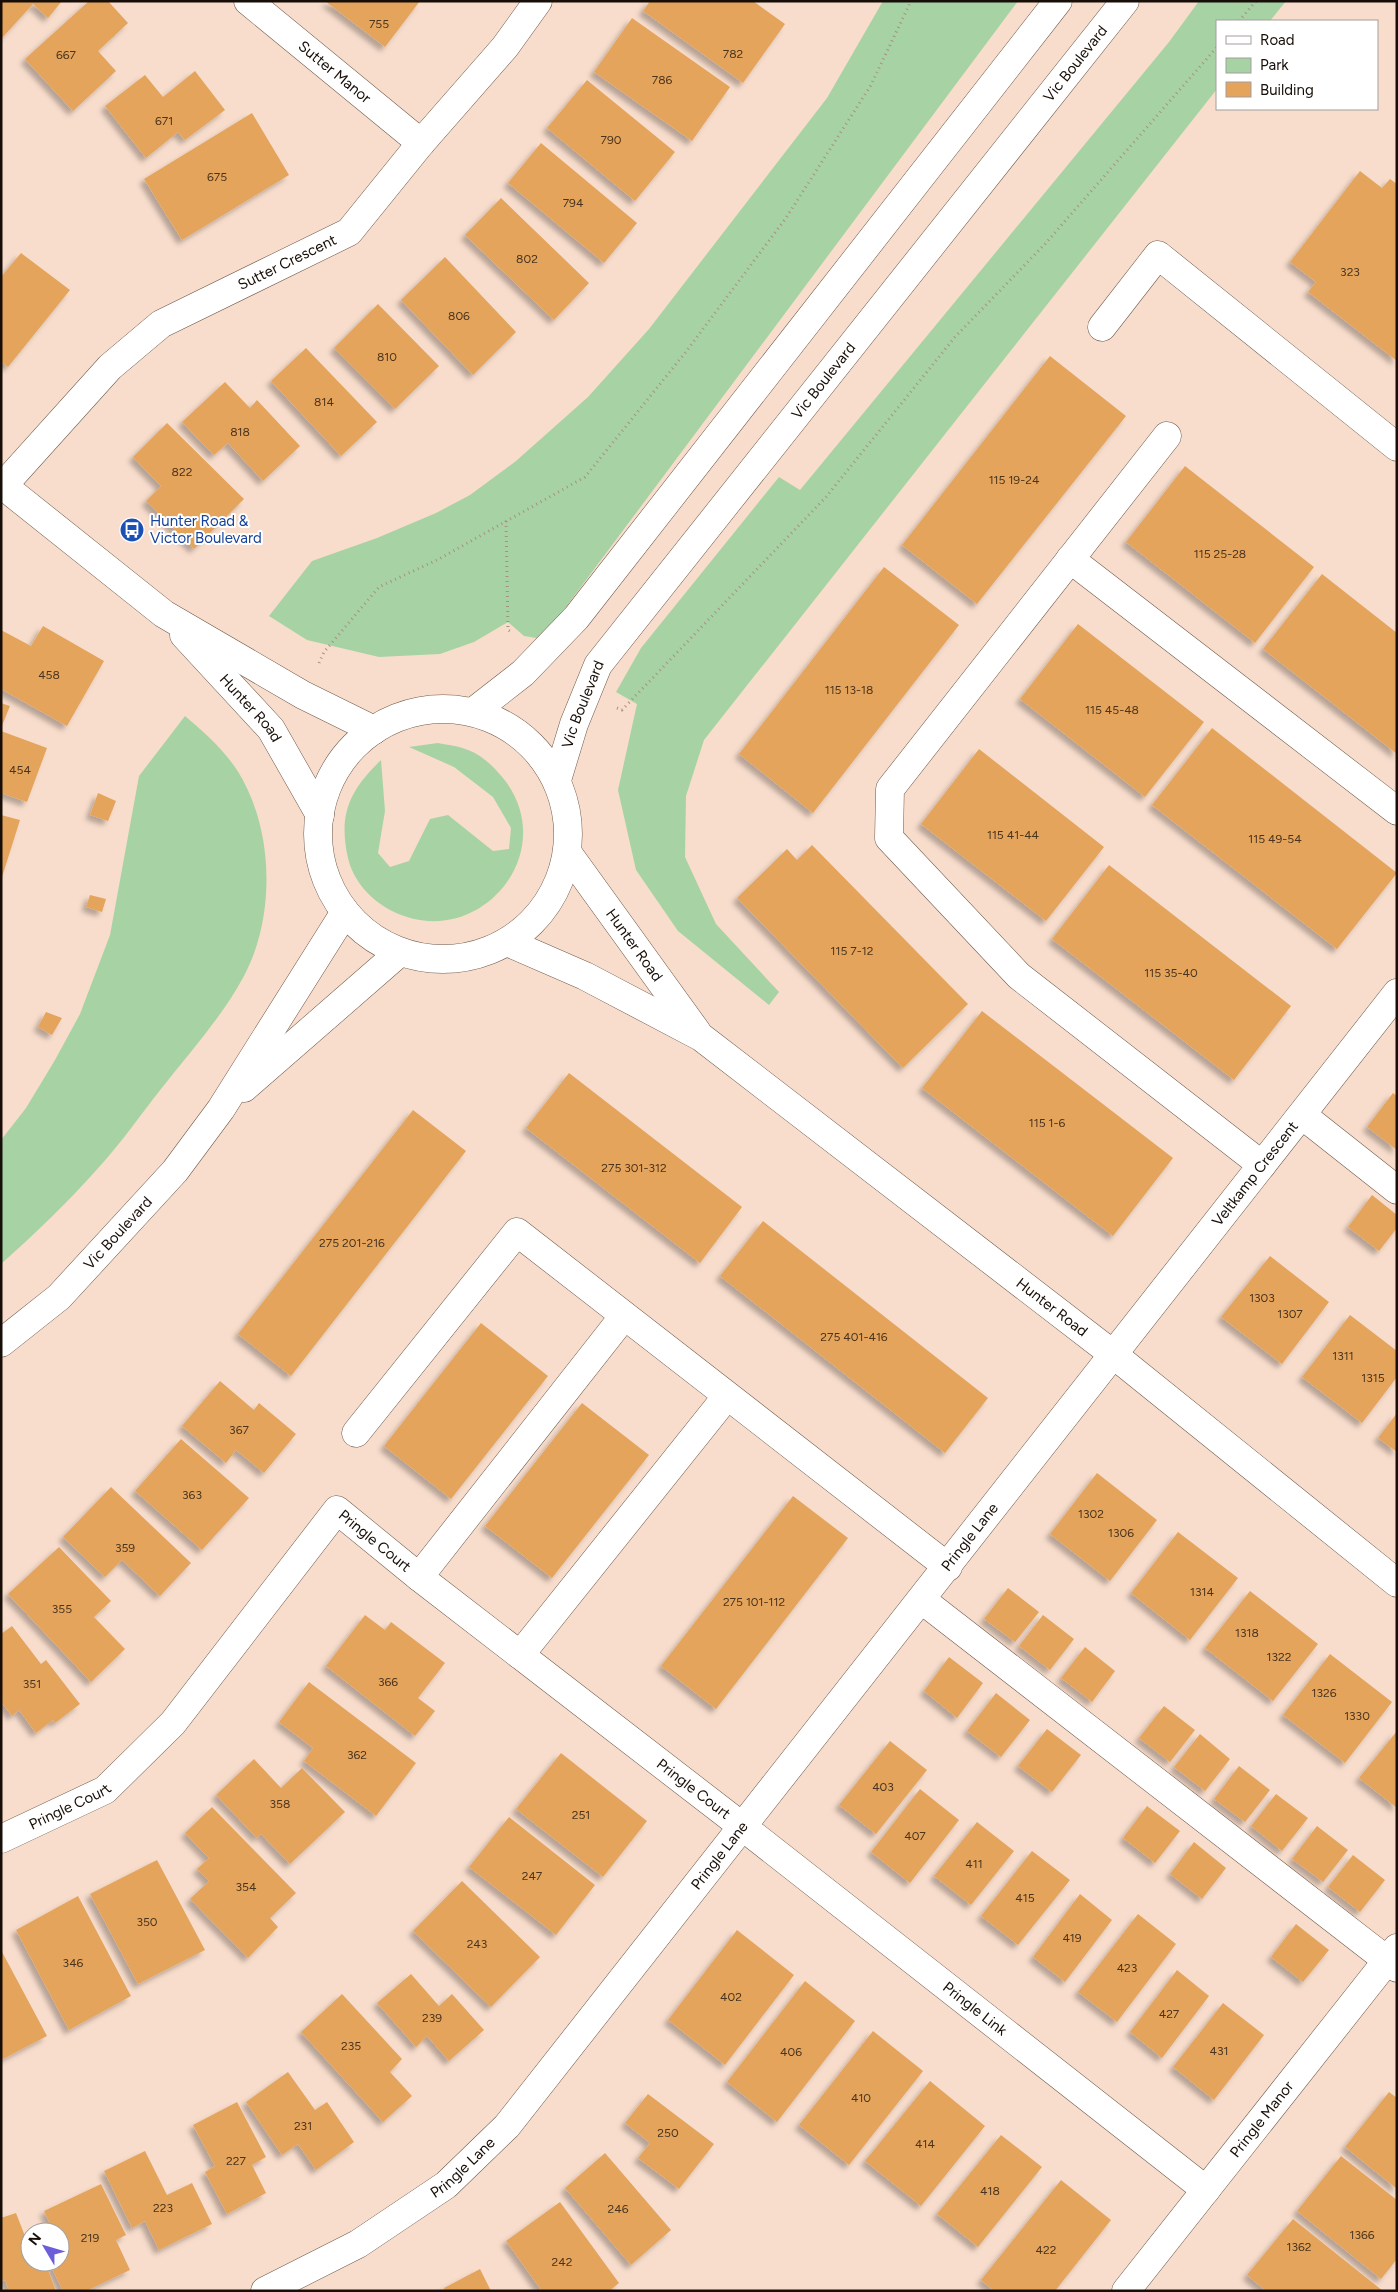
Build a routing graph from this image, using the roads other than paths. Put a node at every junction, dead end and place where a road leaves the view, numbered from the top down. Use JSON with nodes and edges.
{"nodes":[{"id":1,"x":248,"y":1,"type":"edge"},
{"id":2,"x":538,"y":1,"type":"edge"},
{"id":3,"x":1058,"y":1,"type":"edge"},
{"id":4,"x":1125,"y":1,"type":"edge"},
{"id":5,"x":421,"y":143,"type":"junction"},
{"id":6,"x":1102,"y":327,"type":"dead end"},
{"id":7,"x":1167,"y":436,"type":"dead end"},
{"id":8,"x":1397,"y":447,"type":"edge"},
{"id":9,"x":2,"y":486,"type":"edge"},
{"id":10,"x":1070,"y":560,"type":"junction"},
{"id":11,"x":164,"y":614,"type":"junction"},
{"id":12,"x":473,"y":712,"type":"junction"},
{"id":13,"x":374,"y":730,"type":"junction"},
{"id":14,"x":556,"y":780,"type":"junction"},
{"id":15,"x":1397,"y":811,"type":"edge"},
{"id":16,"x":320,"y":815,"type":"junction"},
{"id":17,"x":567,"y":852,"type":"junction"},
{"id":18,"x":345,"y":912,"type":"junction"},
{"id":19,"x":507,"y":942,"type":"junction"},
{"id":20,"x":400,"y":952,"type":"junction"},
{"id":21,"x":1397,"y":993,"type":"edge"},
{"id":22,"x":701,"y":1037,"type":"junction"},
{"id":23,"x":221,"y":1109,"type":"junction"},
{"id":24,"x":1302,"y":1115,"type":"junction"},
{"id":25,"x":1262,"y":1165,"type":"junction"},
{"id":26,"x":1397,"y":1190,"type":"edge"},
{"id":27,"x":624,"y":1316,"type":"junction"},
{"id":28,"x":1,"y":1343,"type":"edge"},
{"id":29,"x":1114,"y":1355,"type":"junction"},
{"id":30,"x":727,"y":1396,"type":"junction"},
{"id":31,"x":356,"y":1433,"type":"dead end"},
{"id":32,"x":948,"y":1567,"type":"junction"},
{"id":33,"x":419,"y":1576,"type":"junction"},
{"id":34,"x":1397,"y":1583,"type":"edge"},
{"id":35,"x":922,"y":1600,"type":"junction"},
{"id":36,"x":520,"y":1655,"type":"junction"},
{"id":37,"x":743,"y":1827,"type":"junction"},
{"id":38,"x":1,"y":1839,"type":"edge"},
{"id":39,"x":1394,"y":1958,"type":"edge"},
{"id":40,"x":1206,"y":2190,"type":"junction"},
{"id":41,"x":266,"y":2291,"type":"edge"},
{"id":42,"x":1126,"y":2291,"type":"edge"}],
"edges":[{"from":1,"to":5,"type":"street","name":"Sutter Manor"},
{"from":2,"to":5,"type":"street","name":"Sutter Crescent"},
{"from":3,"to":12,"type":"street"},
{"from":4,"to":14,"type":"street","name":"Vic Boulevard"},
{"from":5,"to":9,"type":"street","name":"Sutter Crescent"},
{"from":6,"to":8,"type":"street"},
{"from":7,"to":10,"type":"street"},
{"from":9,"to":11,"type":"street","name":"Hunter Road"},
{"from":10,"to":15,"type":"street"},
{"from":10,"to":25,"type":"street"},
{"from":11,"to":13,"type":"street","name":"Hunter Road"},
{"from":11,"to":16,"type":"street","name":"Hunter Road"},
{"from":12,"to":13,"type":"street"},
{"from":12,"to":14,"type":"street"},
{"from":13,"to":16,"type":"street"},
{"from":14,"to":17,"type":"street"},
{"from":16,"to":18,"type":"street"},
{"from":17,"to":19,"type":"street"},
{"from":17,"to":22,"type":"street","name":"Hunter Road"},
{"from":18,"to":20,"type":"street"},
{"from":18,"to":23,"type":"street","name":"Vic Boulevard"},
{"from":19,"to":20,"type":"street"},
{"from":19,"to":22,"type":"street","name":"Hunter Road"},
{"from":20,"to":23,"type":"street","name":"Vic Boulevard"},
{"from":21,"to":24,"type":"street","name":"Veltkamp Crescent"},
{"from":22,"to":29,"type":"street","name":"Hunter Road"},
{"from":23,"to":28,"type":"street","name":"Vic Boulevard"},
{"from":24,"to":25,"type":"street","name":"Veltkamp Crescent"},
{"from":24,"to":26,"type":"street"},
{"from":25,"to":29,"type":"street","name":"Veltkamp Crescent"},
{"from":27,"to":30,"type":"street"},
{"from":27,"to":31,"type":"street"},
{"from":27,"to":33,"type":"street"},
{"from":29,"to":32,"type":"street","name":"Pringle Lane"},
{"from":29,"to":34,"type":"street","name":"Hunter Road"},
{"from":30,"to":32,"type":"street"},
{"from":30,"to":36,"type":"street"},
{"from":32,"to":35,"type":"street","name":"Pringle Lane"},
{"from":33,"to":36,"type":"street","name":"Pringle Court"},
{"from":33,"to":38,"type":"street","name":"Pringle Court"},
{"from":35,"to":37,"type":"street","name":"Pringle Lane"},
{"from":35,"to":39,"type":"street"},
{"from":36,"to":37,"type":"street","name":"Pringle Court"},
{"from":37,"to":40,"type":"street","name":"Pringle Link"},
{"from":37,"to":41,"type":"street","name":"Pringle Lane"},
{"from":39,"to":40,"type":"street","name":"Pringle Manor"},
{"from":40,"to":42,"type":"street","name":"Pringle Manor"}]}
